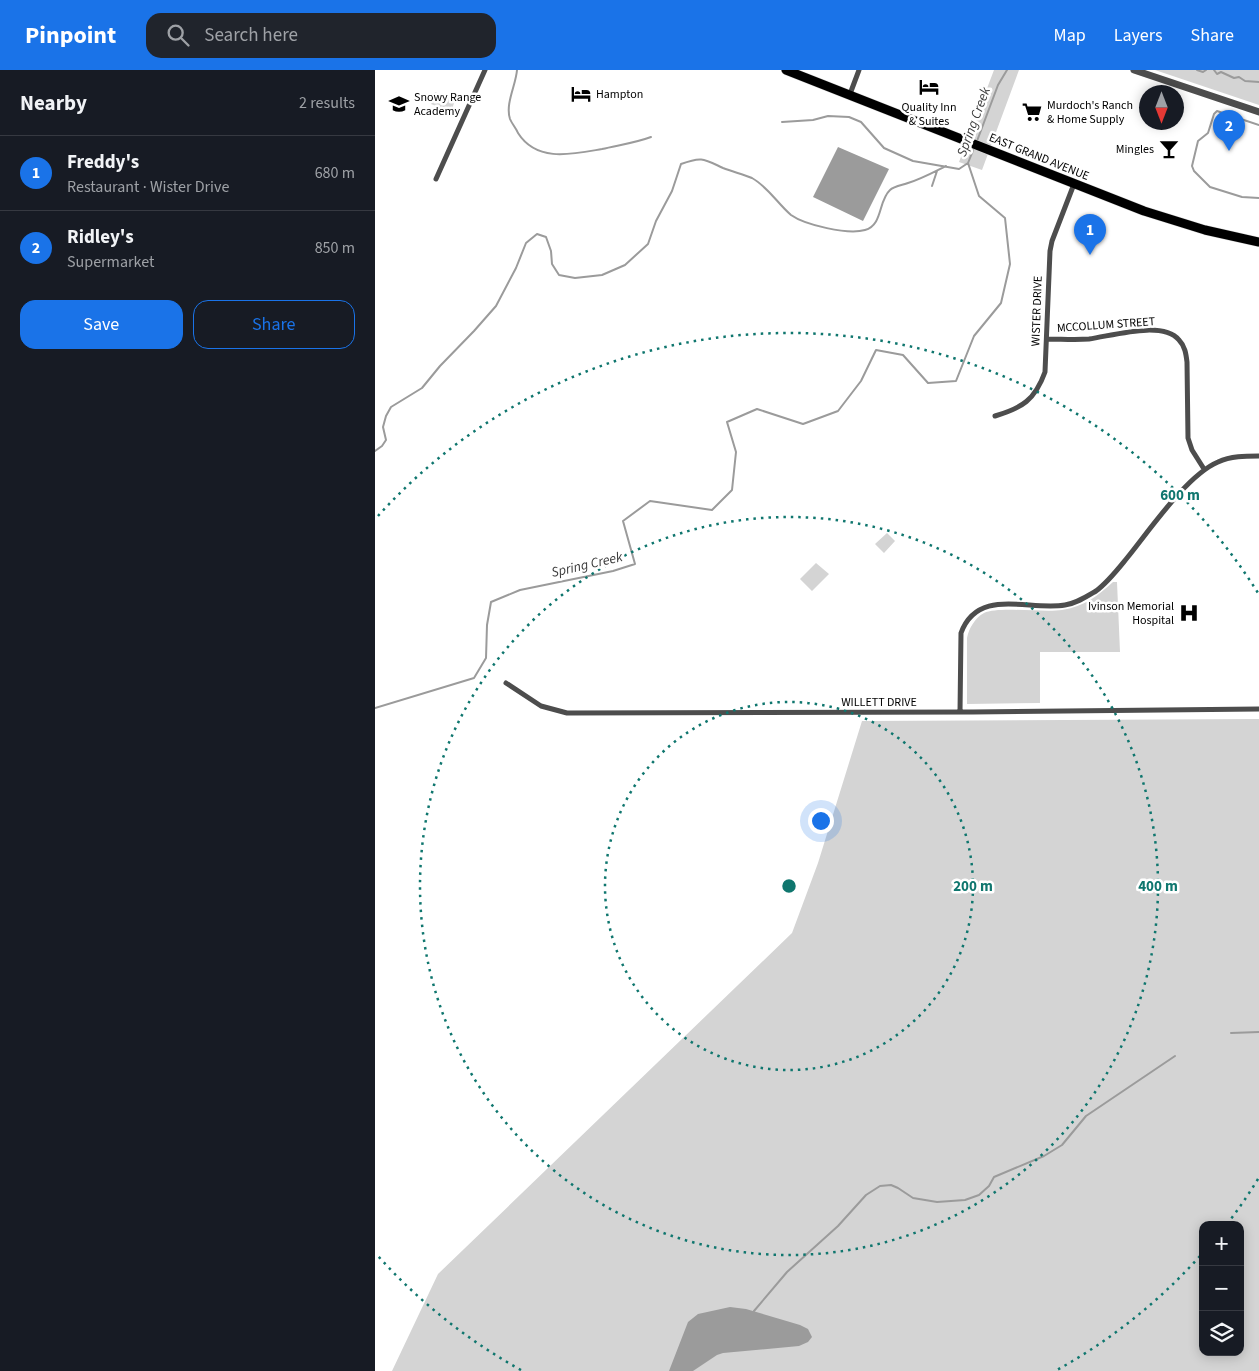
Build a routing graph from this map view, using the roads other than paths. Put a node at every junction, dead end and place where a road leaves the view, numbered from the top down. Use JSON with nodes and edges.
{"nodes":[{"id":1,"x":485,"y":70,"type":"edge"},
{"id":2,"x":786,"y":70,"type":"edge"},
{"id":3,"x":859,"y":70,"type":"edge"},
{"id":4,"x":1134,"y":70,"type":"edge"},
{"id":5,"x":850,"y":94,"type":"junction"},
{"id":6,"x":1259,"y":112,"type":"edge"},
{"id":7,"x":437,"y":179,"type":"dead end"},
{"id":8,"x":1074,"y":184,"type":"junction"},
{"id":9,"x":1259,"y":242,"type":"edge"},
{"id":10,"x":1047,"y":339,"type":"junction"},
{"id":11,"x":995,"y":416,"type":"dead end"},
{"id":12,"x":1259,"y":456,"type":"edge"},
{"id":13,"x":1204,"y":469,"type":"junction"},
{"id":14,"x":506,"y":684,"type":"dead end"},
{"id":15,"x":1259,"y":709,"type":"edge"},
{"id":16,"x":960,"y":712,"type":"junction"}],
"edges":[{"from":1,"to":7,"type":"street"},
{"from":2,"to":5,"type":"main road","name":"EAST GRAND AVENUE"},
{"from":3,"to":5,"type":"street"},
{"from":4,"to":6,"type":"street"},
{"from":5,"to":8,"type":"main road","name":"EAST GRAND AVENUE"},
{"from":8,"to":9,"type":"main road","name":"EAST GRAND AVENUE"},
{"from":8,"to":10,"type":"street","name":"WISTER DRIVE"},
{"from":10,"to":11,"type":"street","name":"WISTER DRIVE"},
{"from":10,"to":13,"type":"street","name":"MCCOLLUM STREET"},
{"from":12,"to":13,"type":"street"},
{"from":13,"to":16,"type":"street"},
{"from":14,"to":16,"type":"street","name":"WILLETT DRIVE"},
{"from":15,"to":16,"type":"street","name":"WILLETT DRIVE"}]}
